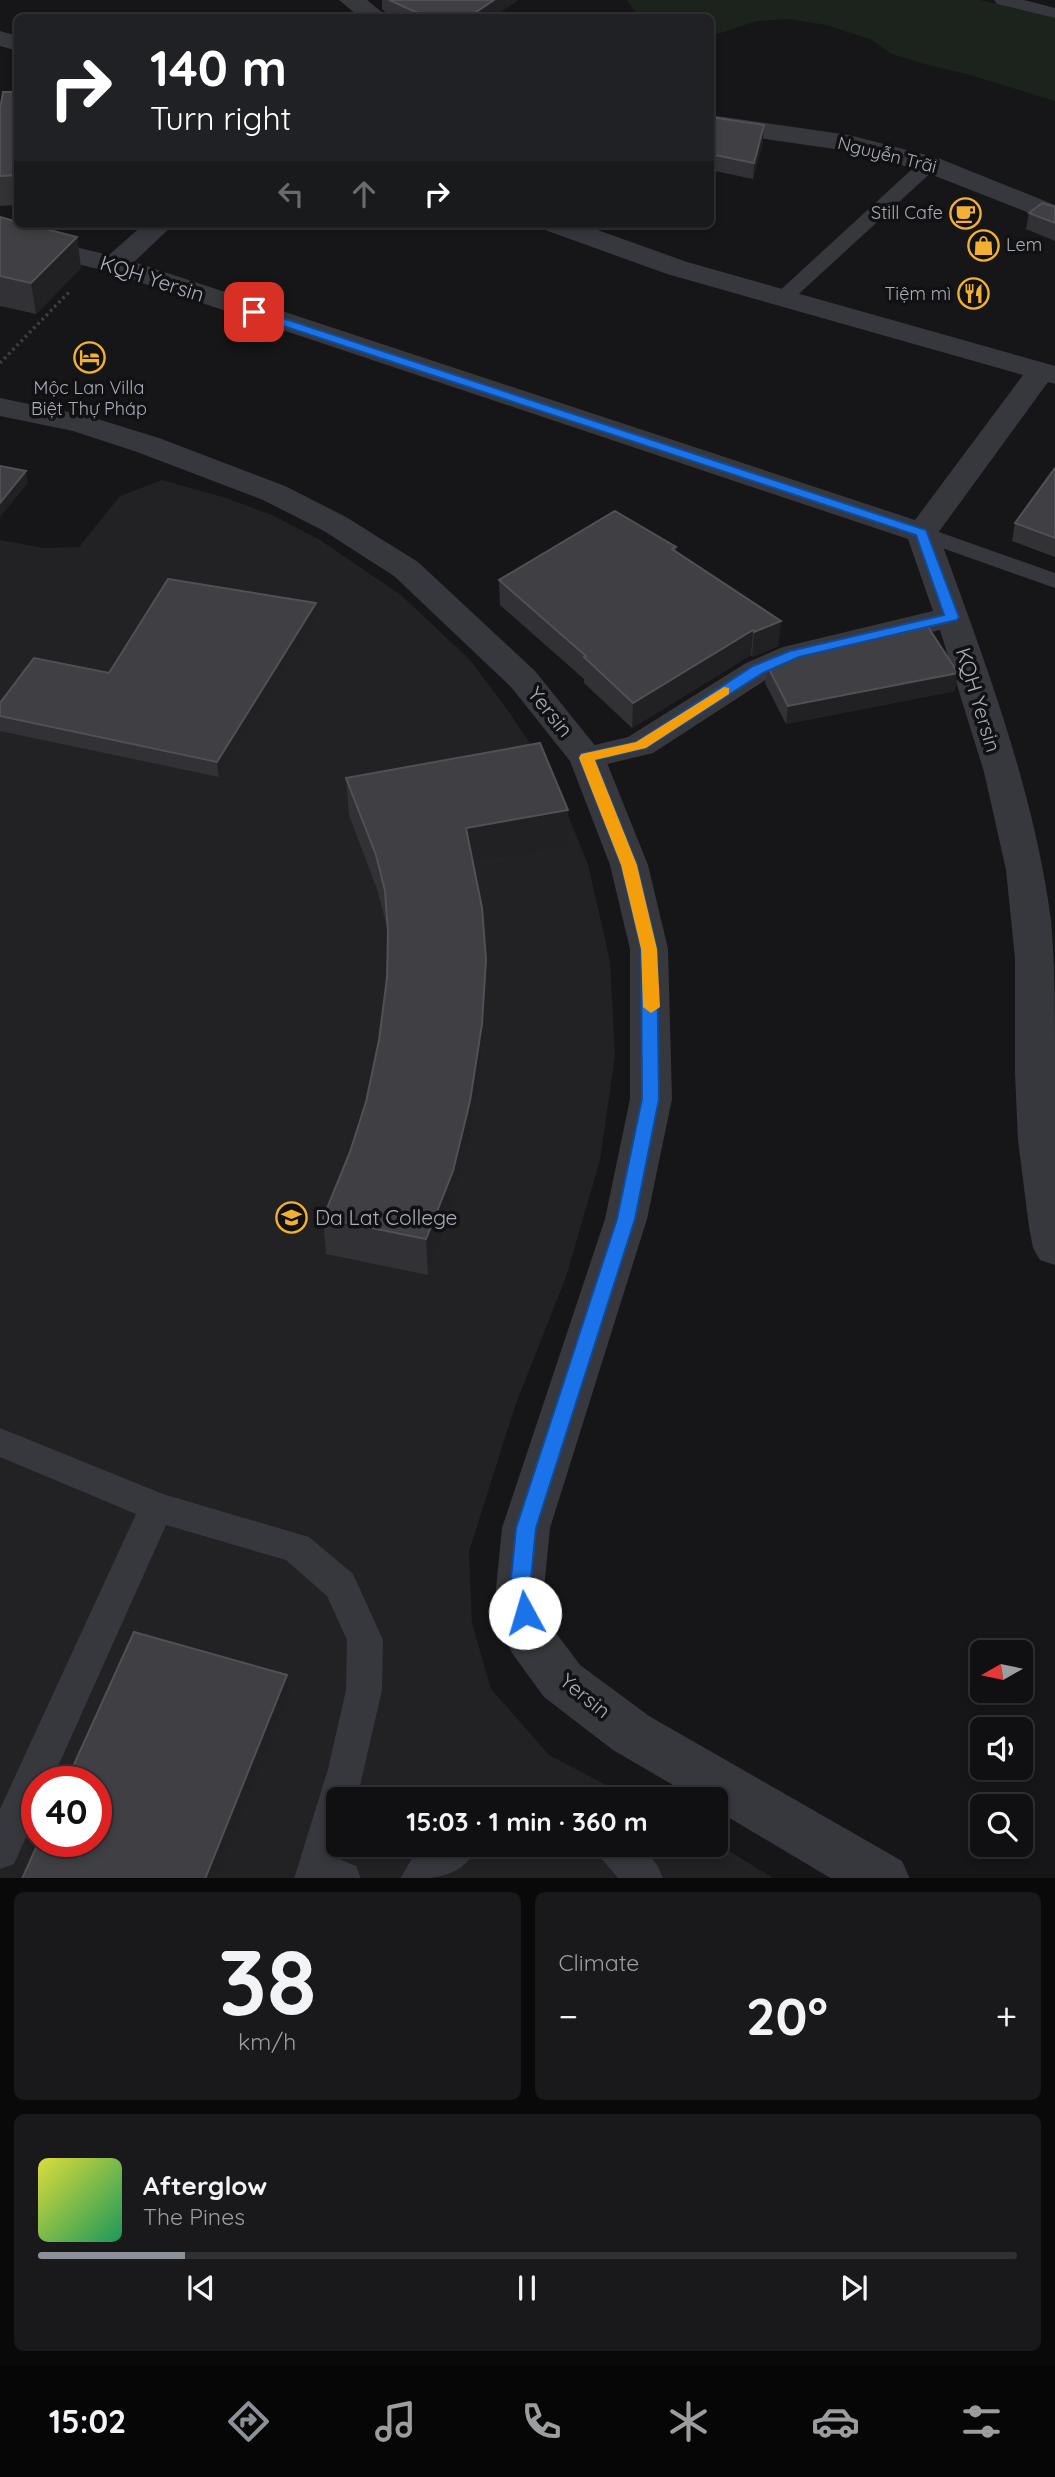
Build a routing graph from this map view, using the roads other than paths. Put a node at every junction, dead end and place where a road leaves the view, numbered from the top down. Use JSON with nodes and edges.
{"nodes":[{"id":1,"x":351,"y":0,"type":"edge"},
{"id":2,"x":1003,"y":0,"type":"edge"},
{"id":3,"x":1055,"y":13,"type":"edge"},
{"id":4,"x":371,"y":14,"type":"edge"},
{"id":5,"x":714,"y":124,"type":"edge"},
{"id":6,"x":929,"y":164,"type":"junction"},
{"id":7,"x":1055,"y":215,"type":"edge"},
{"id":8,"x":154,"y":228,"type":"edge"},
{"id":9,"x":566,"y":228,"type":"edge"},
{"id":10,"x":0,"y":237,"type":"edge"},
{"id":11,"x":106,"y":263,"type":"junction"},
{"id":12,"x":783,"y":298,"type":"junction"},
{"id":13,"x":1048,"y":373,"type":"edge"},
{"id":14,"x":0,"y":407,"type":"edge"},
{"id":15,"x":922,"y":533,"type":"junction"},
{"id":16,"x":1055,"y":581,"type":"edge"},
{"id":17,"x":952,"y":617,"type":"junction"},
{"id":18,"x":587,"y":758,"type":"junction"},
{"id":19,"x":1055,"y":1248,"type":"edge"},
{"id":20,"x":0,"y":1442,"type":"edge"},
{"id":21,"x":157,"y":1507,"type":"junction"},
{"id":22,"x":341,"y":1787,"type":"edge"},
{"id":23,"x":0,"y":1851,"type":"edge"},
{"id":24,"x":327,"y":1857,"type":"edge"},
{"id":25,"x":442,"y":1857,"type":"edge"},
{"id":26,"x":625,"y":1857,"type":"edge"},
{"id":27,"x":323,"y":1876,"type":"edge"},
{"id":28,"x":419,"y":1878,"type":"edge"},
{"id":29,"x":644,"y":1878,"type":"edge"},
{"id":30,"x":883,"y":1878,"type":"edge"}],
"edges":[{"from":1,"to":4,"type":"street"},
{"from":2,"to":3,"type":"lane"},
{"from":5,"to":6,"type":"street","name":"Nguyễn Trãi"},
{"from":6,"to":7,"type":"street","name":"Nguyễn Trãi"},
{"from":6,"to":12,"type":"lane"},
{"from":8,"to":11,"type":"street"},
{"from":9,"to":12,"type":"street"},
{"from":10,"to":11,"type":"street","name":"KQH Yersin"},
{"from":11,"to":15,"type":"street","name":"KQH Yersin"},
{"from":12,"to":13,"type":"street"},
{"from":13,"to":15,"type":"street"},
{"from":14,"to":18,"type":"street","name":"Yersin"},
{"from":15,"to":16,"type":"lane"},
{"from":15,"to":17,"type":"street","name":"KQH Yersin"},
{"from":17,"to":18,"type":"street"},
{"from":17,"to":19,"type":"street","name":"KQH Yersin"},
{"from":18,"to":30,"type":"street","name":"Yersin"},
{"from":20,"to":21,"type":"lane"},
{"from":21,"to":22,"type":"lane"},
{"from":21,"to":23,"type":"lane"},
{"from":24,"to":27,"type":"lane"},
{"from":25,"to":28,"type":"lane"},
{"from":26,"to":29,"type":"lane"}]}
